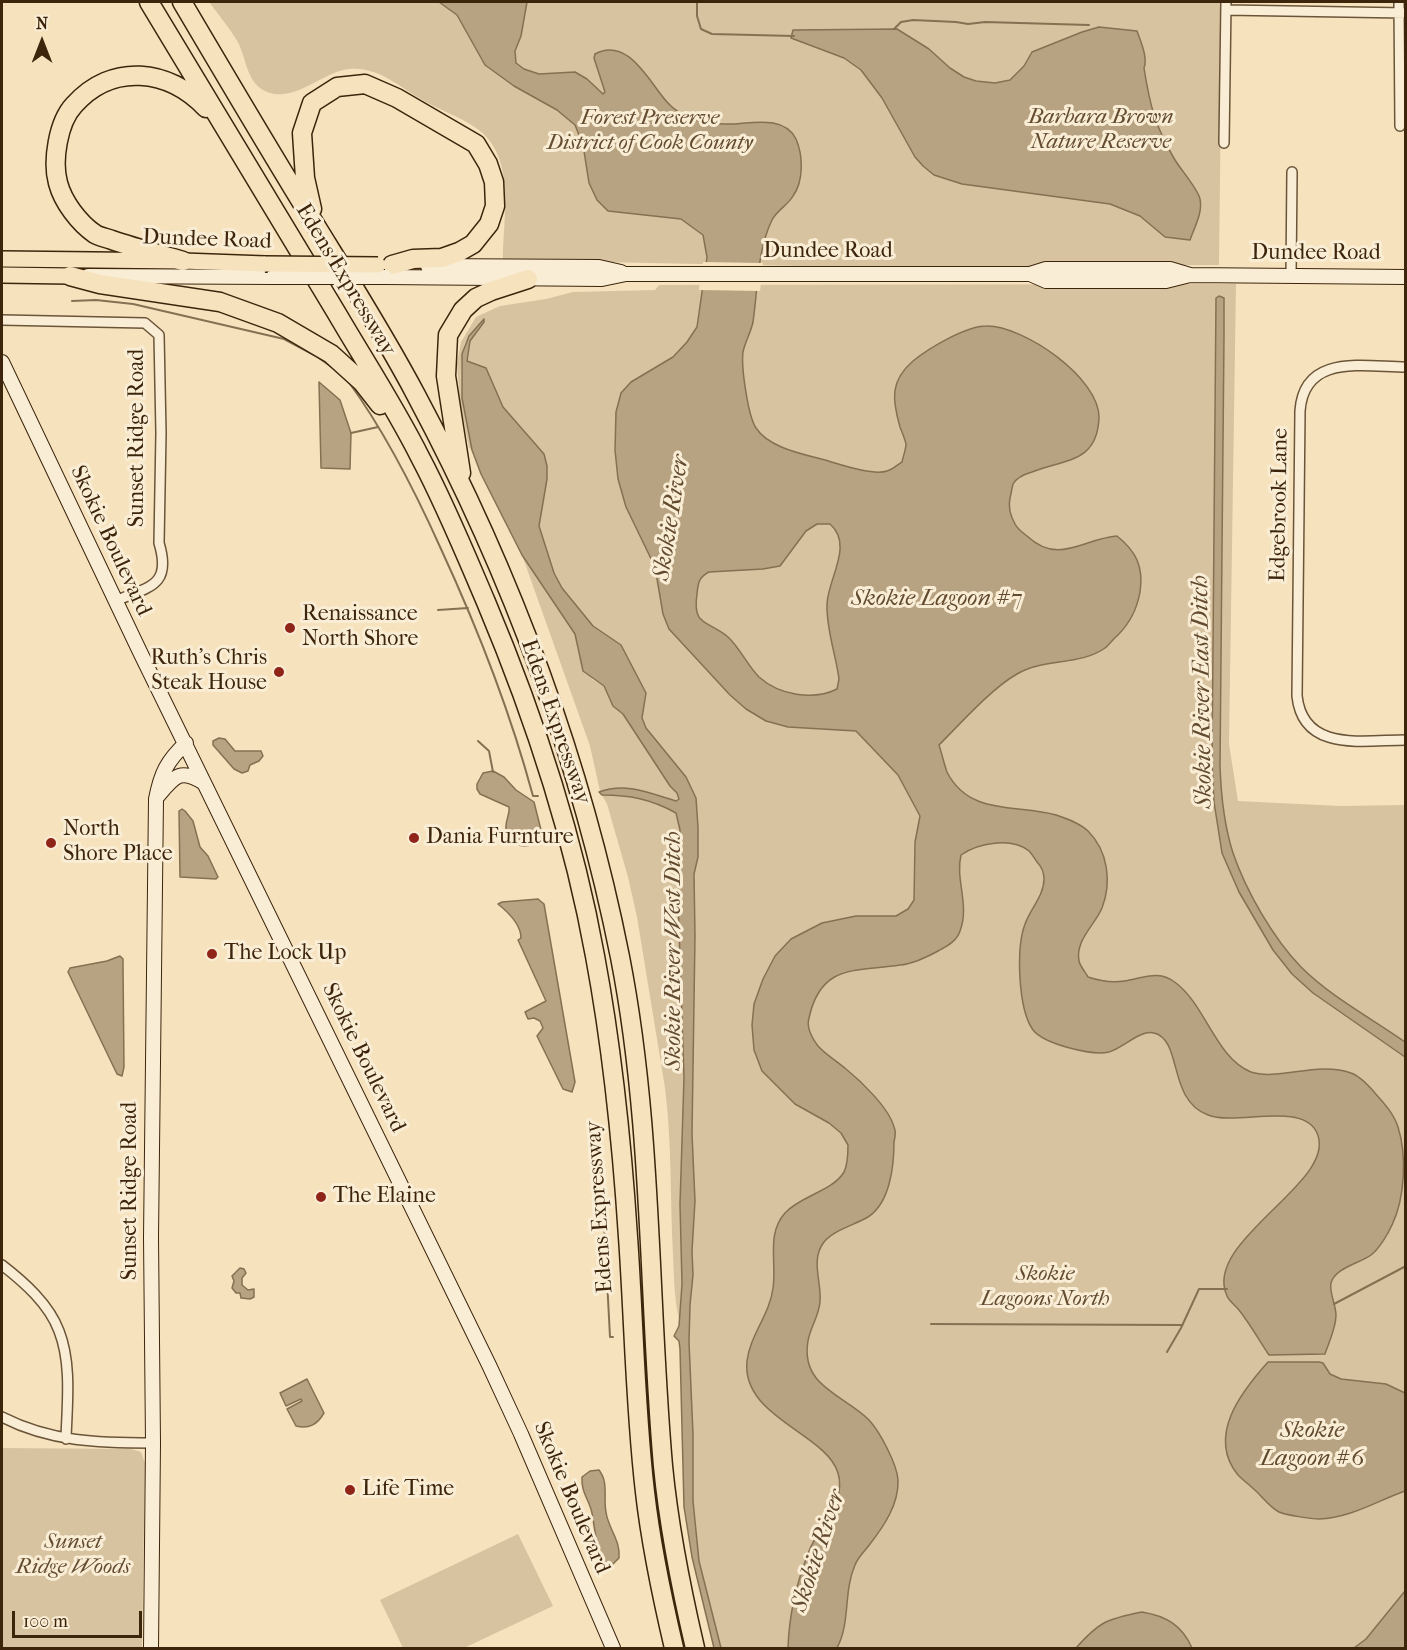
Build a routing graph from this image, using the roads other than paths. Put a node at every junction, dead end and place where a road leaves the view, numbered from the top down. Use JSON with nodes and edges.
{"nodes":[{"id":1,"x":149,"y":2,"type":"edge"},
{"id":2,"x":182,"y":2,"type":"edge"},
{"id":3,"x":1400,"y":2,"type":"edge"},
{"id":4,"x":1226,"y":6,"type":"edge"},
{"id":5,"x":1402,"y":13,"type":"edge"},
{"id":6,"x":222,"y":124,"type":"junction"},
{"id":7,"x":1400,"y":126,"type":"dead end"},
{"id":8,"x":1224,"y":143,"type":"dead end"},
{"id":9,"x":1292,"y":172,"type":"dead end"},
{"id":10,"x":316,"y":225,"type":"junction"},
{"id":11,"x":2,"y":259,"type":"edge"},
{"id":12,"x":183,"y":261,"type":"junction"},
{"id":13,"x":385,"y":269,"type":"junction"},
{"id":14,"x":269,"y":270,"type":"junction"},
{"id":15,"x":626,"y":274,"type":"junction"},
{"id":16,"x":2,"y":275,"type":"edge"},
{"id":17,"x":19,"y":275,"type":"junction"},
{"id":18,"x":70,"y":276,"type":"junction"},
{"id":19,"x":1291,"y":276,"type":"junction"},
{"id":20,"x":1406,"y":277,"type":"edge"},
{"id":21,"x":528,"y":279,"type":"junction"},
{"id":22,"x":2,"y":283,"type":"edge"},
{"id":23,"x":2,"y":320,"type":"edge"},
{"id":24,"x":2,"y":362,"type":"edge"},
{"id":25,"x":1406,"y":367,"type":"edge"},
{"id":26,"x":419,"y":454,"type":"junction"},
{"id":27,"x":464,"y":490,"type":"junction"},
{"id":28,"x":115,"y":601,"type":"junction"},
{"id":29,"x":1406,"y":740,"type":"edge"},
{"id":30,"x":186,"y":743,"type":"junction"},
{"id":31,"x":205,"y":783,"type":"junction"},
{"id":32,"x":156,"y":799,"type":"junction"},
{"id":33,"x":2,"y":1265,"type":"edge"},
{"id":34,"x":2,"y":1417,"type":"edge"},
{"id":35,"x":66,"y":1439,"type":"junction"},
{"id":36,"x":153,"y":1443,"type":"junction"},
{"id":37,"x":151,"y":1648,"type":"edge"},
{"id":38,"x":613,"y":1648,"type":"edge"},
{"id":39,"x":674,"y":1648,"type":"edge"},
{"id":40,"x":695,"y":1648,"type":"edge"}],
"edges":[{"from":1,"to":6,"type":"highway","name":"Edens Expressway"},
{"from":2,"to":10,"type":"highway","name":"Edens Expressway"},
{"from":3,"to":5,"type":"street"},
{"from":4,"to":5,"type":"street"},
{"from":4,"to":8,"type":"street"},
{"from":5,"to":7,"type":"street"},
{"from":6,"to":12,"type":"highway"},
{"from":6,"to":26,"type":"highway","name":"Edens Expressway"},
{"from":9,"to":19,"type":"street"},
{"from":10,"to":13,"type":"highway"},
{"from":10,"to":27,"type":"highway","name":"Edens Expressway"},
{"from":11,"to":12,"type":"main road","name":"Dundee Road"},
{"from":12,"to":14,"type":"main road","name":"Dundee Road"},
{"from":13,"to":14,"type":"main road","name":"Dundee Road","bridge":true},
{"from":13,"to":15,"type":"main road","name":"Dundee Road"},
{"from":13,"to":21,"type":"main road","name":"Dundee Road"},
{"from":14,"to":18,"type":"main road","name":"Dundee Road"},
{"from":15,"to":19,"type":"main road","name":"Dundee Road"},
{"from":15,"to":21,"type":"main road","name":"Dundee Road"},
{"from":16,"to":17,"type":"main road","name":"Dundee Road"},
{"from":17,"to":18,"type":"main road","name":"Dundee Road"},
{"from":17,"to":22,"type":"main road"},
{"from":18,"to":26,"type":"highway"},
{"from":19,"to":20,"type":"main road","name":"Dundee Road"},
{"from":21,"to":27,"type":"highway"},
{"from":23,"to":28,"type":"street","name":"Sunset Ridge Road"},
{"from":24,"to":28,"type":"main road","name":"Skokie Boulevard"},
{"from":25,"to":29,"type":"street","name":"Edgebrook Lane"},
{"from":26,"to":39,"type":"highway","name":"Edens Expressway"},
{"from":27,"to":40,"type":"highway","name":"Edens Expressway"},
{"from":28,"to":30,"type":"main road","name":"Skokie Boulevard"},
{"from":30,"to":31,"type":"main road","name":"Skokie Boulevard"},
{"from":30,"to":32,"type":"main road","name":"Sunset Ridge Road"},
{"from":31,"to":32,"type":"main road"},
{"from":31,"to":38,"type":"main road","name":"Skokie Boulevard"},
{"from":32,"to":36,"type":"main road","name":"Sunset Ridge Road"},
{"from":33,"to":35,"type":"street"},
{"from":34,"to":35,"type":"street"},
{"from":35,"to":36,"type":"street"},
{"from":36,"to":37,"type":"main road","name":"Sunset Ridge Road"}]}
